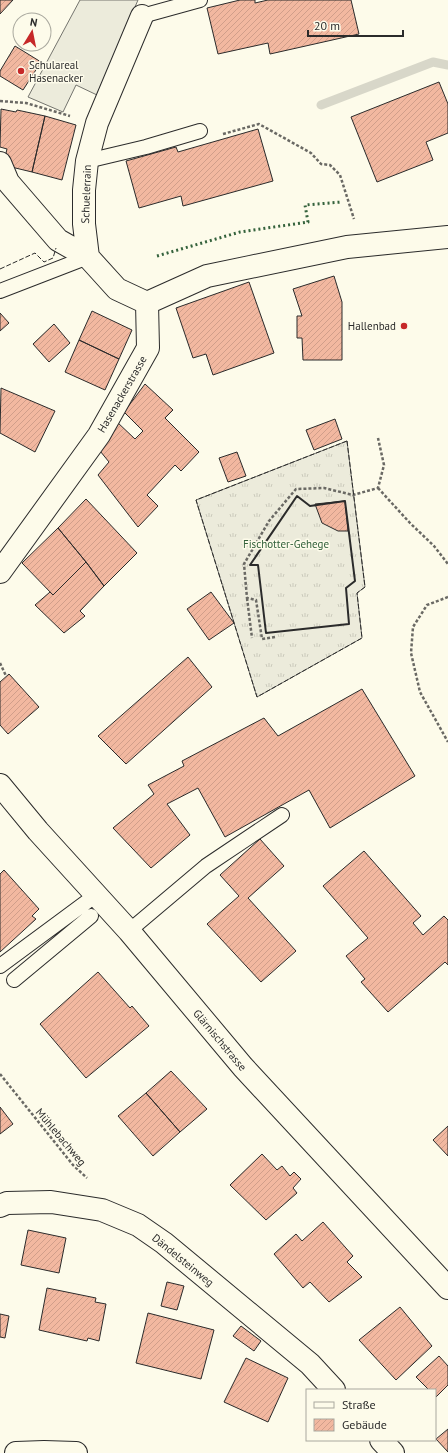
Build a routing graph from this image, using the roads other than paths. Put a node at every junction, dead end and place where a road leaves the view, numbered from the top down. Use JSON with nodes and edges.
{"nodes":[{"id":1,"x":200,"y":0,"type":"edge"},
{"id":2,"x":142,"y":16,"type":"joint"},
{"id":3,"x":200,"y":131,"type":"road end"},
{"id":4,"x":87,"y":161,"type":"junction"},
{"id":5,"x":0,"y":163,"type":"edge"},
{"id":6,"x":448,"y":237,"type":"edge"},
{"id":7,"x":88,"y":258,"type":"junction"},
{"id":8,"x":0,"y":291,"type":"edge"},
{"id":9,"x":147,"y":303,"type":"junction"},
{"id":10,"x":0,"y":572,"type":"edge"},
{"id":11,"x":0,"y":785,"type":"edge"},
{"id":12,"x":282,"y":815,"type":"dead end"},
{"id":13,"x":96,"y":895,"type":"junction"},
{"id":14,"x":91,"y":916,"type":"dead end"},
{"id":15,"x":129,"y":931,"type":"junction"},
{"id":16,"x":0,"y":966,"type":"edge"},
{"id":17,"x":14,"y":980,"type":"dead end"},
{"id":18,"x":0,"y":1206,"type":"edge"},
{"id":19,"x":448,"y":1288,"type":"edge"},
{"id":20,"x":333,"y":1389,"type":"edge"},
{"id":21,"x":382,"y":1441,"type":"edge"},
{"id":22,"x":16,"y":1453,"type":"edge"},
{"id":23,"x":76,"y":1453,"type":"edge"},
{"id":24,"x":393,"y":1453,"type":"edge"}],
"edges":[{"from":1,"to":2,"type":"lane"},
{"from":2,"to":4,"type":"street","name":"Schuelerrain"},
{"from":3,"to":4,"type":"lane"},
{"from":4,"to":7,"type":"street","name":"Schuelerrain"},
{"from":5,"to":7,"type":"street"},
{"from":6,"to":9,"type":"street"},
{"from":7,"to":8,"type":"lane"},
{"from":7,"to":9,"type":"street"},
{"from":9,"to":10,"type":"street","name":"Hasenackerstrasse"},
{"from":11,"to":13,"type":"street","name":"Glärnischstrasse"},
{"from":12,"to":15,"type":"lane"},
{"from":13,"to":15,"type":"street","name":"Glärnischstrasse"},
{"from":13,"to":16,"type":"lane"},
{"from":14,"to":17,"type":"lane"},
{"from":15,"to":19,"type":"street","name":"Glärnischstrasse"},
{"from":18,"to":20,"type":"street","name":"Dändelsteinweg"},
{"from":21,"to":24,"type":"street"},
{"from":22,"to":23,"type":"street"}]}
